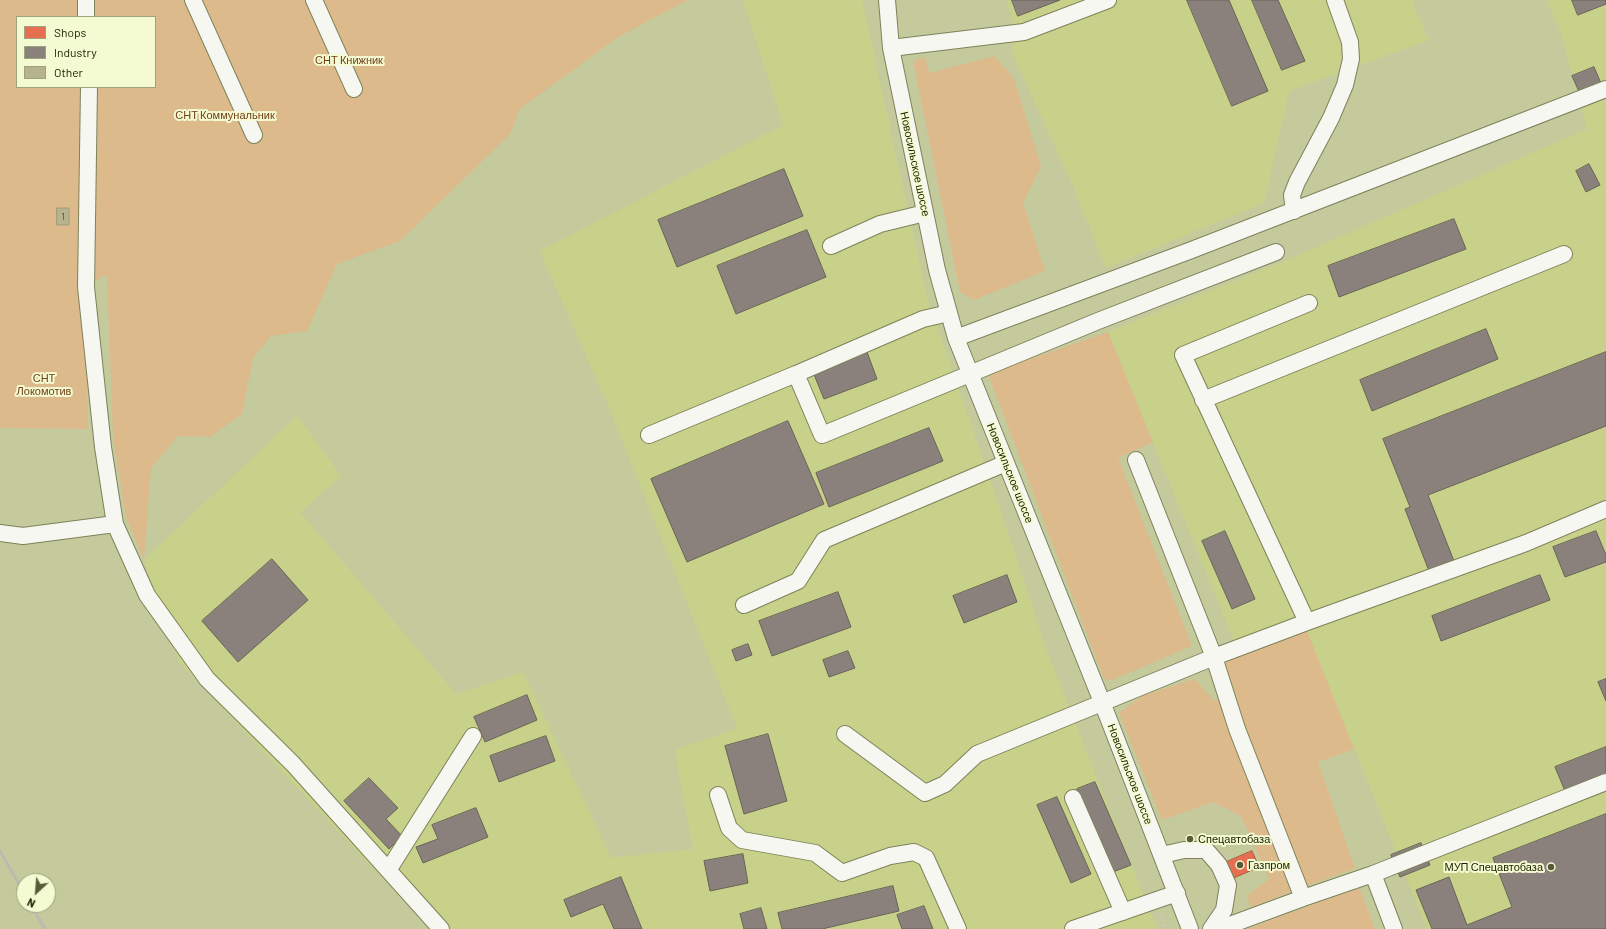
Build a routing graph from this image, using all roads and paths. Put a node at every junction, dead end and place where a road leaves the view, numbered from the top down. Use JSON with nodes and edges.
{"nodes":[{"id":1,"x":86,"y":0,"type":"edge"},
{"id":2,"x":193,"y":0,"type":"edge"},
{"id":3,"x":314,"y":0,"type":"edge"},
{"id":4,"x":887,"y":0,"type":"edge"},
{"id":5,"x":1108,"y":0,"type":"edge"},
{"id":6,"x":1335,"y":0,"type":"edge"},
{"id":7,"x":86,"y":16,"type":"edge"},
{"id":8,"x":891,"y":48,"type":"junction"},
{"id":9,"x":89,"y":88,"type":"edge"},
{"id":10,"x":354,"y":89,"type":"dead end"},
{"id":11,"x":1606,"y":89,"type":"edge"},
{"id":12,"x":254,"y":135,"type":"dead end"},
{"id":13,"x":1294,"y":211,"type":"junction"},
{"id":14,"x":925,"y":213,"type":"junction"},
{"id":15,"x":831,"y":246,"type":"dead end"},
{"id":16,"x":1276,"y":252,"type":"dead end"},
{"id":17,"x":1564,"y":254,"type":"dead end"},
{"id":18,"x":1309,"y":303,"type":"dead end"},
{"id":19,"x":949,"y":313,"type":"junction"},
{"id":20,"x":956,"y":338,"type":"junction"},
{"id":21,"x":796,"y":374,"type":"junction"},
{"id":22,"x":970,"y":374,"type":"junction"},
{"id":23,"x":1203,"y":400,"type":"junction"},
{"id":24,"x":649,"y":435,"type":"dead end"},
{"id":25,"x":1136,"y":460,"type":"dead end"},
{"id":26,"x":1006,"y":463,"type":"junction"},
{"id":27,"x":1606,"y":509,"type":"edge"},
{"id":28,"x":115,"y":524,"type":"junction"},
{"id":29,"x":0,"y":533,"type":"edge"},
{"id":30,"x":744,"y":604,"type":"dead end"},
{"id":31,"x":1307,"y":622,"type":"junction"},
{"id":32,"x":1214,"y":657,"type":"junction"},
{"id":33,"x":1102,"y":702,"type":"junction"},
{"id":34,"x":845,"y":734,"type":"dead end"},
{"id":35,"x":474,"y":736,"type":"dead end"},
{"id":36,"x":1606,"y":782,"type":"edge"},
{"id":37,"x":718,"y":796,"type":"dead end"},
{"id":38,"x":1073,"y":798,"type":"dead end"},
{"id":39,"x":1162,"y":855,"type":"junction"},
{"id":40,"x":389,"y":869,"type":"junction"},
{"id":41,"x":1373,"y":874,"type":"junction"},
{"id":42,"x":1177,"y":893,"type":"junction"},
{"id":43,"x":1304,"y":898,"type":"junction"},
{"id":44,"x":1123,"y":912,"type":"junction"},
{"id":45,"x":441,"y":929,"type":"edge"},
{"id":46,"x":958,"y":929,"type":"edge"},
{"id":47,"x":1073,"y":929,"type":"edge"},
{"id":48,"x":1190,"y":929,"type":"edge"},
{"id":49,"x":1211,"y":929,"type":"edge"},
{"id":50,"x":1219,"y":929,"type":"edge"},
{"id":51,"x":1394,"y":929,"type":"edge"}],
"edges":[{"from":1,"to":7,"type":"street"},
{"from":2,"to":12,"type":"street"},
{"from":3,"to":10,"type":"street"},
{"from":4,"to":8,"type":"street","name":"Новосильское шоссе"},
{"from":5,"to":8,"type":"street"},
{"from":6,"to":13,"type":"street"},
{"from":8,"to":14,"type":"street","name":"Новосильское шоссе"},
{"from":9,"to":28,"type":"street"},
{"from":11,"to":13,"type":"street"},
{"from":13,"to":20,"type":"street"},
{"from":14,"to":15,"type":"street"},
{"from":14,"to":19,"type":"street","name":"Новосильское шоссе"},
{"from":16,"to":22,"type":"street"},
{"from":17,"to":23,"type":"street"},
{"from":18,"to":23,"type":"street"},
{"from":19,"to":20,"type":"street","name":"Новосильское шоссе"},
{"from":19,"to":21,"type":"street"},
{"from":20,"to":22,"type":"street","name":"Новосильское шоссе"},
{"from":21,"to":22,"type":"street"},
{"from":21,"to":24,"type":"street"},
{"from":22,"to":26,"type":"street","name":"Новосильское шоссе"},
{"from":23,"to":31,"type":"street"},
{"from":25,"to":32,"type":"street"},
{"from":26,"to":30,"type":"street"},
{"from":26,"to":33,"type":"street","name":"Новосильское шоссе"},
{"from":27,"to":31,"type":"street"},
{"from":28,"to":29,"type":"street"},
{"from":28,"to":40,"type":"street"},
{"from":31,"to":32,"type":"street"},
{"from":32,"to":33,"type":"street"},
{"from":32,"to":43,"type":"street"},
{"from":33,"to":34,"type":"street"},
{"from":33,"to":39,"type":"street","name":"Новосильское шоссе"},
{"from":35,"to":40,"type":"street"},
{"from":36,"to":41,"type":"street"},
{"from":37,"to":46,"type":"street"},
{"from":38,"to":44,"type":"street"},
{"from":39,"to":42,"type":"street","name":"Новосильское шоссе"},
{"from":39,"to":49,"type":"street"},
{"from":40,"to":45,"type":"street"},
{"from":41,"to":43,"type":"street"},
{"from":41,"to":51,"type":"street"},
{"from":42,"to":44,"type":"street"},
{"from":42,"to":48,"type":"street","name":"Новосильское шоссе"},
{"from":43,"to":50,"type":"street"},
{"from":44,"to":47,"type":"street"}]}
